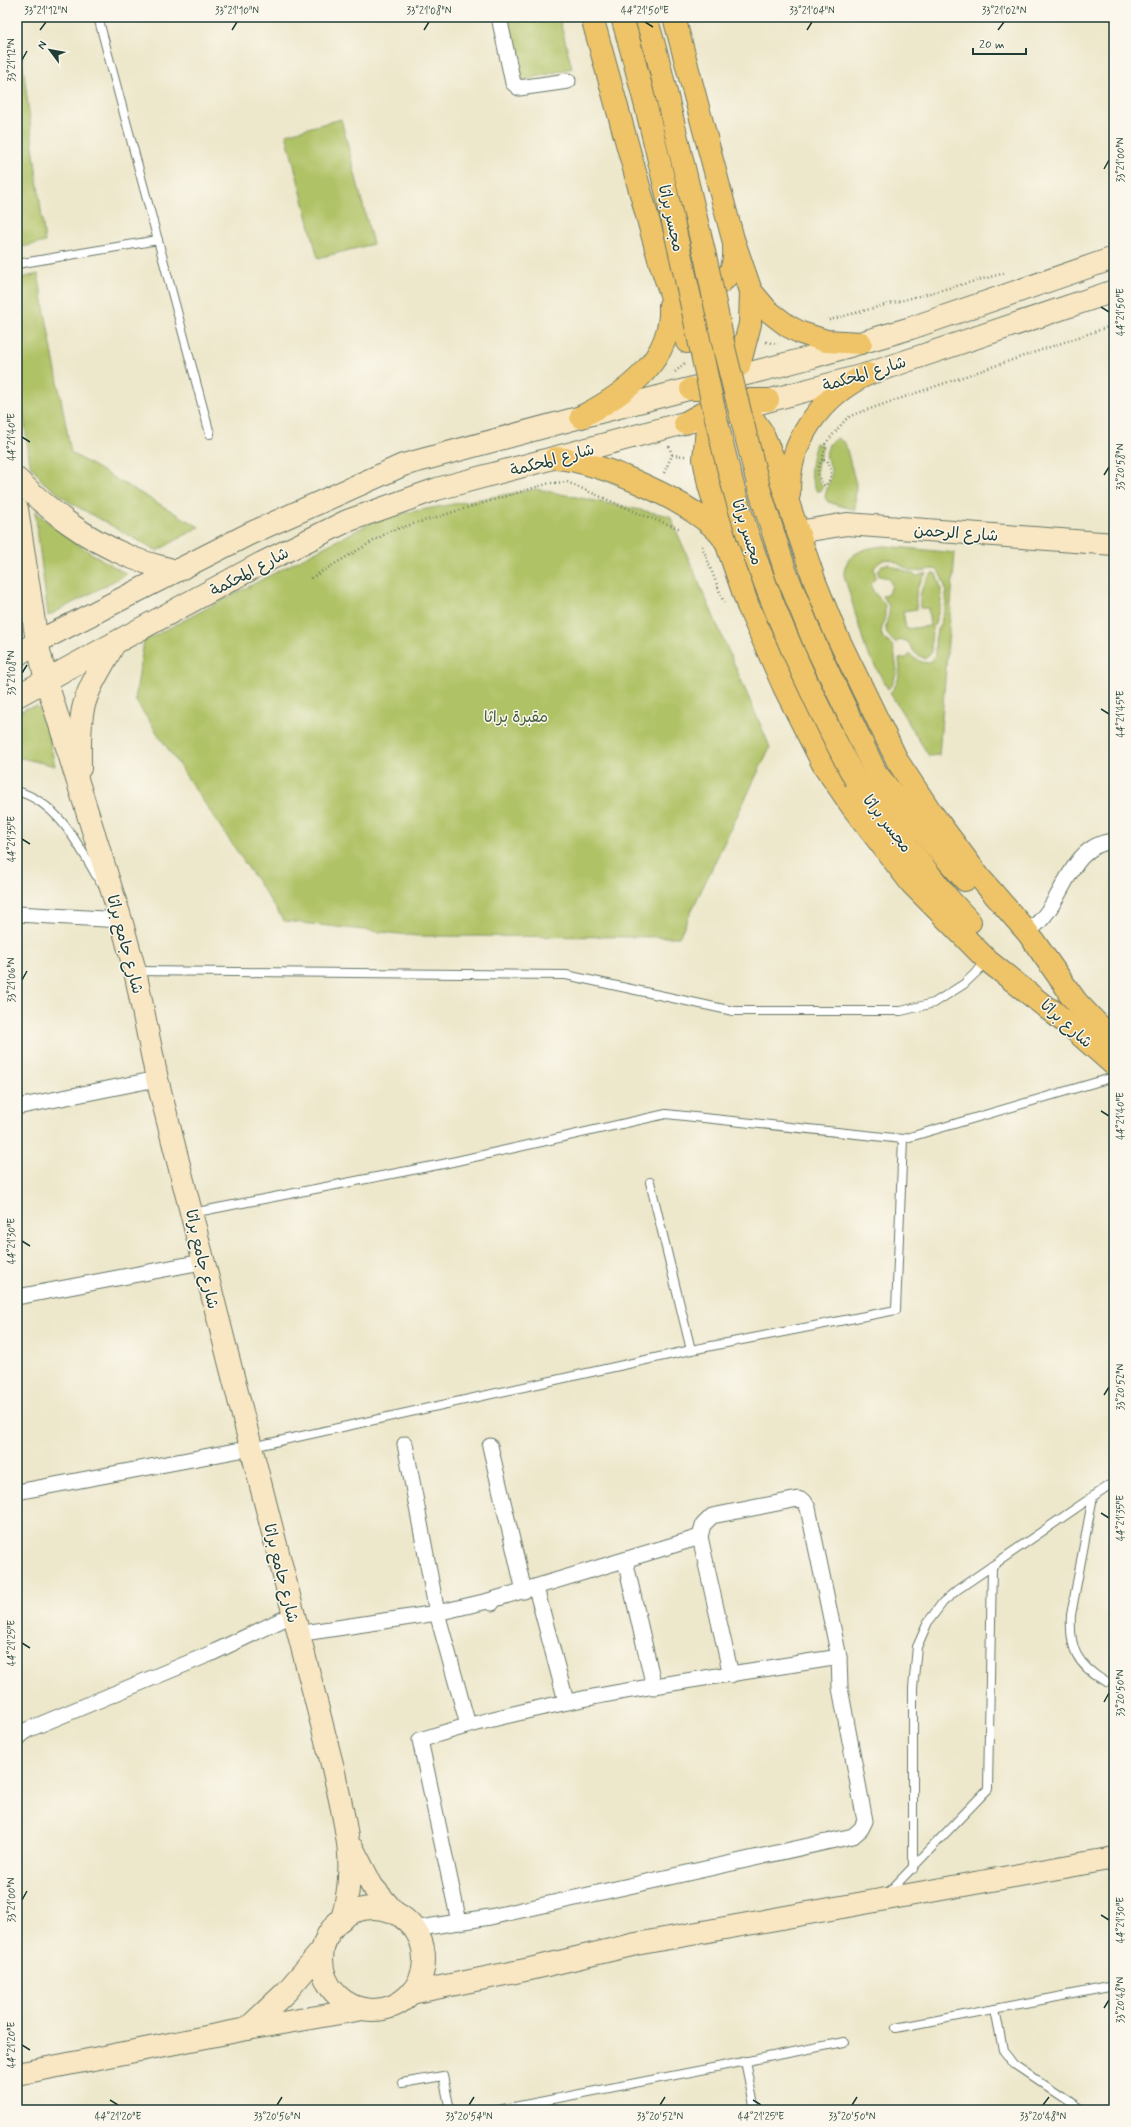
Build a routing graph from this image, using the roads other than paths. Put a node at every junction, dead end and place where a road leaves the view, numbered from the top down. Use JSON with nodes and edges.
{"nodes":[{"id":1,"x":98,"y":17,"type":"edge"},
{"id":2,"x":499,"y":17,"type":"edge"},
{"id":3,"x":592,"y":17,"type":"edge"},
{"id":4,"x":622,"y":17,"type":"edge"},
{"id":5,"x":646,"y":17,"type":"edge"},
{"id":6,"x":674,"y":17,"type":"edge"},
{"id":7,"x":568,"y":81,"type":"dead end"},
{"id":8,"x":733,"y":239,"type":"junction"},
{"id":9,"x":158,"y":240,"type":"junction"},
{"id":10,"x":1114,"y":258,"type":"edge"},
{"id":11,"x":17,"y":264,"type":"edge"},
{"id":12,"x":720,"y":283,"type":"dead end"},
{"id":13,"x":672,"y":288,"type":"junction"},
{"id":14,"x":751,"y":291,"type":"junction"},
{"id":15,"x":1114,"y":291,"type":"edge"},
{"id":16,"x":687,"y":342,"type":"dead end"},
{"id":17,"x":861,"y":343,"type":"junction"},
{"id":18,"x":744,"y":373,"type":"junction"},
{"id":19,"x":868,"y":374,"type":"junction"},
{"id":20,"x":755,"y":405,"type":"junction"},
{"id":21,"x":581,"y":417,"type":"junction"},
{"id":22,"x":698,"y":422,"type":"junction"},
{"id":23,"x":210,"y":434,"type":"dead end"},
{"id":24,"x":555,"y":458,"type":"junction"},
{"id":25,"x":17,"y":479,"type":"edge"},
{"id":26,"x":789,"y":503,"type":"junction"},
{"id":27,"x":17,"y":510,"type":"edge"},
{"id":28,"x":796,"y":528,"type":"junction"},
{"id":29,"x":1114,"y":544,"type":"edge"},
{"id":30,"x":727,"y":547,"type":"junction"},
{"id":31,"x":175,"y":571,"type":"junction"},
{"id":32,"x":37,"y":642,"type":"junction"},
{"id":33,"x":114,"y":644,"type":"junction"},
{"id":34,"x":17,"y":655,"type":"edge"},
{"id":35,"x":46,"y":680,"type":"junction"},
{"id":36,"x":17,"y":696,"type":"edge"},
{"id":37,"x":17,"y":791,"type":"edge"},
{"id":38,"x":81,"y":791,"type":"junction"},
{"id":39,"x":1114,"y":841,"type":"edge"},
{"id":40,"x":17,"y":914,"type":"edge"},
{"id":41,"x":121,"y":920,"type":"junction"},
{"id":42,"x":1028,"y":933,"type":"junction"},
{"id":43,"x":988,"y":961,"type":"junction"},
{"id":44,"x":1042,"y":965,"type":"joint"},
{"id":45,"x":135,"y":971,"type":"junction"},
{"id":46,"x":1022,"y":980,"type":"joint"},
{"id":47,"x":1078,"y":1004,"type":"junction"},
{"id":48,"x":1062,"y":1020,"type":"junction"},
{"id":49,"x":1114,"y":1041,"type":"edge"},
{"id":50,"x":1114,"y":1065,"type":"edge"},
{"id":51,"x":1114,"y":1077,"type":"edge"},
{"id":52,"x":157,"y":1079,"type":"junction"},
{"id":53,"x":17,"y":1107,"type":"edge"},
{"id":54,"x":903,"y":1139,"type":"junction"},
{"id":55,"x":650,"y":1182,"type":"dead end"},
{"id":56,"x":192,"y":1213,"type":"junction"},
{"id":57,"x":202,"y":1262,"type":"junction"},
{"id":58,"x":17,"y":1297,"type":"edge"},
{"id":59,"x":691,"y":1350,"type":"junction"},
{"id":60,"x":405,"y":1444,"type":"dead end"},
{"id":61,"x":490,"y":1446,"type":"dead end"},
{"id":62,"x":251,"y":1448,"type":"junction"},
{"id":63,"x":1114,"y":1482,"type":"edge"},
{"id":64,"x":17,"y":1492,"type":"edge"},
{"id":65,"x":1092,"y":1496,"type":"junction"},
{"id":66,"x":700,"y":1536,"type":"junction"},
{"id":67,"x":625,"y":1560,"type":"junction"},
{"id":68,"x":992,"y":1566,"type":"junction"},
{"id":69,"x":530,"y":1590,"type":"junction"},
{"id":70,"x":437,"y":1613,"type":"junction"},
{"id":71,"x":295,"y":1624,"type":"junction"},
{"id":72,"x":839,"y":1657,"type":"junction"},
{"id":73,"x":731,"y":1675,"type":"junction"},
{"id":74,"x":1106,"y":1682,"type":"dead end"},
{"id":75,"x":654,"y":1687,"type":"junction"},
{"id":76,"x":566,"y":1701,"type":"junction"},
{"id":77,"x":468,"y":1725,"type":"junction"},
{"id":78,"x":17,"y":1739,"type":"edge"},
{"id":79,"x":349,"y":1840,"type":"junction"},
{"id":80,"x":1114,"y":1858,"type":"edge"},
{"id":81,"x":913,"y":1869,"type":"junction"},
{"id":82,"x":883,"y":1898,"type":"junction"},
{"id":83,"x":394,"y":1912,"type":"junction"},
{"id":84,"x":342,"y":1919,"type":"junction"},
{"id":85,"x":459,"y":1922,"type":"junction"},
{"id":86,"x":414,"y":1929,"type":"junction"},
{"id":87,"x":323,"y":1949,"type":"junction"},
{"id":88,"x":1114,"y":1986,"type":"edge"},
{"id":89,"x":411,"y":1993,"type":"junction"},
{"id":90,"x":363,"y":2009,"type":"junction"},
{"id":91,"x":995,"y":2009,"type":"junction"},
{"id":92,"x":896,"y":2028,"type":"dead end"},
{"id":93,"x":247,"y":2029,"type":"junction"},
{"id":94,"x":844,"y":2042,"type":"dead end"},
{"id":95,"x":745,"y":2061,"type":"junction"},
{"id":96,"x":17,"y":2074,"type":"edge"},
{"id":97,"x":402,"y":2083,"type":"dead end"},
{"id":98,"x":450,"y":2110,"type":"edge"},
{"id":99,"x":498,"y":2110,"type":"edge"},
{"id":100,"x":755,"y":2110,"type":"edge"},
{"id":101,"x":1082,"y":2110,"type":"edge"}],
"edges":[{"from":1,"to":9,"type":"lane"},
{"from":2,"to":7,"type":"street"},
{"from":3,"to":13,"type":"main road"},
{"from":4,"to":46,"type":"main road","name":"مجسر براثا","bridge":true},
{"from":5,"to":44,"type":"main road","name":"مجسر براثا","bridge":true},
{"from":6,"to":8,"type":"main road"},
{"from":8,"to":12,"type":"main road"},
{"from":8,"to":14,"type":"main road"},
{"from":9,"to":11,"type":"lane"},
{"from":9,"to":23,"type":"lane"},
{"from":10,"to":17,"type":"street","name":"شارع المحكمة"},
{"from":13,"to":16,"type":"main road"},
{"from":13,"to":21,"type":"main road"},
{"from":14,"to":17,"type":"main road"},
{"from":14,"to":18,"type":"main road"},
{"from":15,"to":19,"type":"street","name":"شارع المحكمة"},
{"from":17,"to":18,"type":"street","name":"شارع المحكمة"},
{"from":18,"to":21,"type":"street","name":"شارع المحكمة"},
{"from":19,"to":20,"type":"street","name":"شارع المحكمة"},
{"from":19,"to":26,"type":"main road"},
{"from":20,"to":22,"type":"street","name":"شارع المحكمة"},
{"from":20,"to":26,"type":"main road"},
{"from":21,"to":31,"type":"street","name":"شارع المحكمة"},
{"from":22,"to":24,"type":"street","name":"شارع المحكمة"},
{"from":22,"to":30,"type":"main road"},
{"from":24,"to":30,"type":"main road"},
{"from":24,"to":33,"type":"street","name":"شارع المحكمة"},
{"from":25,"to":31,"type":"street"},
{"from":26,"to":28,"type":"main road"},
{"from":27,"to":32,"type":"street","name":"شارع جامع براثا"},
{"from":28,"to":29,"type":"street","name":"شارع الرحمن"},
{"from":28,"to":30,"type":"main road"},
{"from":28,"to":42,"type":"main road"},
{"from":30,"to":43,"type":"main road"},
{"from":31,"to":32,"type":"street","name":"شارع المحكمة"},
{"from":32,"to":34,"type":"street","name":"شارع المحكمة"},
{"from":32,"to":35,"type":"street","name":"شارع جامع براثا"},
{"from":33,"to":35,"type":"street","name":"شارع المحكمة"},
{"from":33,"to":38,"type":"street"},
{"from":35,"to":36,"type":"street","name":"شارع المحكمة"},
{"from":35,"to":38,"type":"street","name":"شارع جامع براثا"},
{"from":37,"to":41,"type":"lane"},
{"from":38,"to":41,"type":"street","name":"شارع جامع براثا"},
{"from":39,"to":42,"type":"street"},
{"from":40,"to":41,"type":"street"},
{"from":41,"to":45,"type":"street","name":"شارع جامع براثا"},
{"from":42,"to":47,"type":"main road"},
{"from":43,"to":45,"type":"lane"},
{"from":43,"to":48,"type":"main road"},
{"from":44,"to":47,"type":"main road","name":"شارع براثا"},
{"from":45,"to":52,"type":"street","name":"شارع جامع براثا"},
{"from":46,"to":48,"type":"main road","name":"شارع براثا"},
{"from":47,"to":49,"type":"main road","name":"شارع براثا"},
{"from":48,"to":50,"type":"main road","name":"شارع براثا"},
{"from":51,"to":54,"type":"lane"},
{"from":52,"to":53,"type":"street"},
{"from":52,"to":56,"type":"street","name":"شارع جامع براثا"},
{"from":54,"to":56,"type":"lane"},
{"from":54,"to":59,"type":"lane"},
{"from":55,"to":59,"type":"lane"},
{"from":56,"to":57,"type":"street","name":"شارع جامع براثا"},
{"from":57,"to":58,"type":"street"},
{"from":57,"to":62,"type":"street","name":"شارع جامع براثا"},
{"from":59,"to":62,"type":"lane"},
{"from":60,"to":70,"type":"street"},
{"from":61,"to":69,"type":"street"},
{"from":62,"to":64,"type":"street"},
{"from":62,"to":71,"type":"street","name":"شارع جامع براثا"},
{"from":63,"to":65,"type":"lane"},
{"from":65,"to":68,"type":"lane"},
{"from":65,"to":74,"type":"lane"},
{"from":66,"to":67,"type":"street"},
{"from":66,"to":72,"type":"street"},
{"from":66,"to":73,"type":"street"},
{"from":67,"to":69,"type":"street"},
{"from":67,"to":75,"type":"street"},
{"from":68,"to":81,"type":"lane"},
{"from":68,"to":81,"type":"lane"},
{"from":69,"to":70,"type":"street"},
{"from":69,"to":76,"type":"street"},
{"from":70,"to":71,"type":"street"},
{"from":70,"to":77,"type":"street"},
{"from":71,"to":78,"type":"street"},
{"from":71,"to":79,"type":"street","name":"شارع جامع براثا"},
{"from":72,"to":73,"type":"street"},
{"from":72,"to":85,"type":"street"},
{"from":73,"to":75,"type":"street"},
{"from":75,"to":76,"type":"street"},
{"from":76,"to":77,"type":"street"},
{"from":77,"to":85,"type":"street"},
{"from":79,"to":83,"type":"street","name":"شارع جامع براثا"},
{"from":79,"to":84,"type":"street","name":"شارع جامع براثا"},
{"from":80,"to":82,"type":"street"},
{"from":81,"to":82,"type":"lane"},
{"from":82,"to":89,"type":"street"},
{"from":83,"to":84,"type":"street"},
{"from":83,"to":86,"type":"street"},
{"from":84,"to":87,"type":"street"},
{"from":85,"to":86,"type":"street"},
{"from":86,"to":89,"type":"street"},
{"from":87,"to":90,"type":"street"},
{"from":87,"to":93,"type":"street"},
{"from":88,"to":91,"type":"lane"},
{"from":89,"to":90,"type":"street"},
{"from":90,"to":93,"type":"street"},
{"from":91,"to":92,"type":"lane"},
{"from":91,"to":101,"type":"lane"},
{"from":93,"to":96,"type":"street"},
{"from":94,"to":95,"type":"lane"},
{"from":95,"to":99,"type":"lane"},
{"from":95,"to":100,"type":"lane"},
{"from":97,"to":98,"type":"lane"}]}
